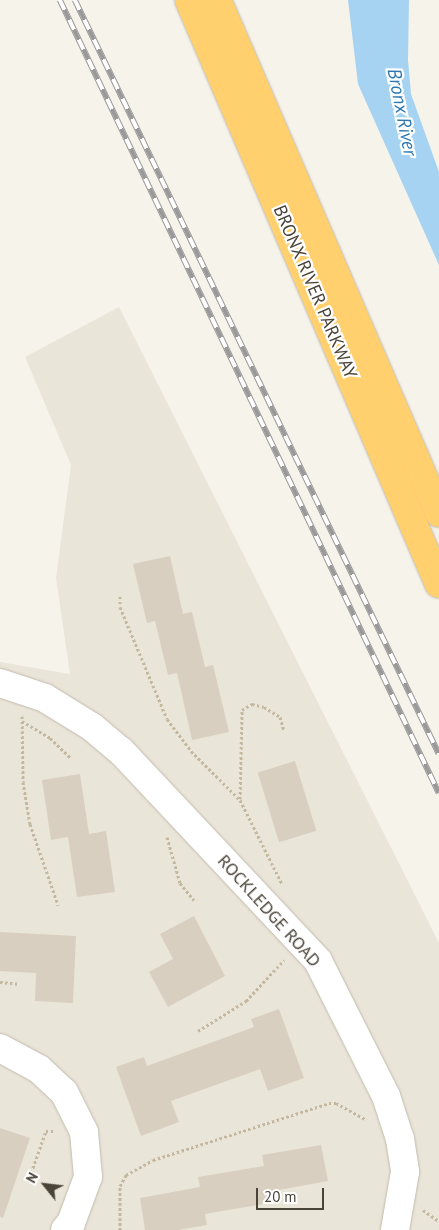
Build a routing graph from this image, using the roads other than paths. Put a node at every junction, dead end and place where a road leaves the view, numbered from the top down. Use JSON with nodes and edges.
{"nodes":[{"id":1,"x":189,"y":0,"type":"edge"},
{"id":2,"x":217,"y":0,"type":"edge"},
{"id":3,"x":439,"y":513,"type":"edge"},
{"id":4,"x":439,"y":584,"type":"edge"},
{"id":5,"x":10,"y":685,"type":"edge"},
{"id":6,"x":0,"y":1048,"type":"edge"},
{"id":7,"x":65,"y":1230,"type":"edge"},
{"id":8,"x":395,"y":1230,"type":"edge"}],
"edges":[{"from":1,"to":4,"type":"highway","name":"BRONX RIVER PARKWAY"},
{"from":2,"to":3,"type":"highway","name":"BRONX RIVER PARKWAY"},
{"from":5,"to":8,"type":"street","name":"ROCKLEDGE ROAD"},
{"from":6,"to":7,"type":"street"}]}
